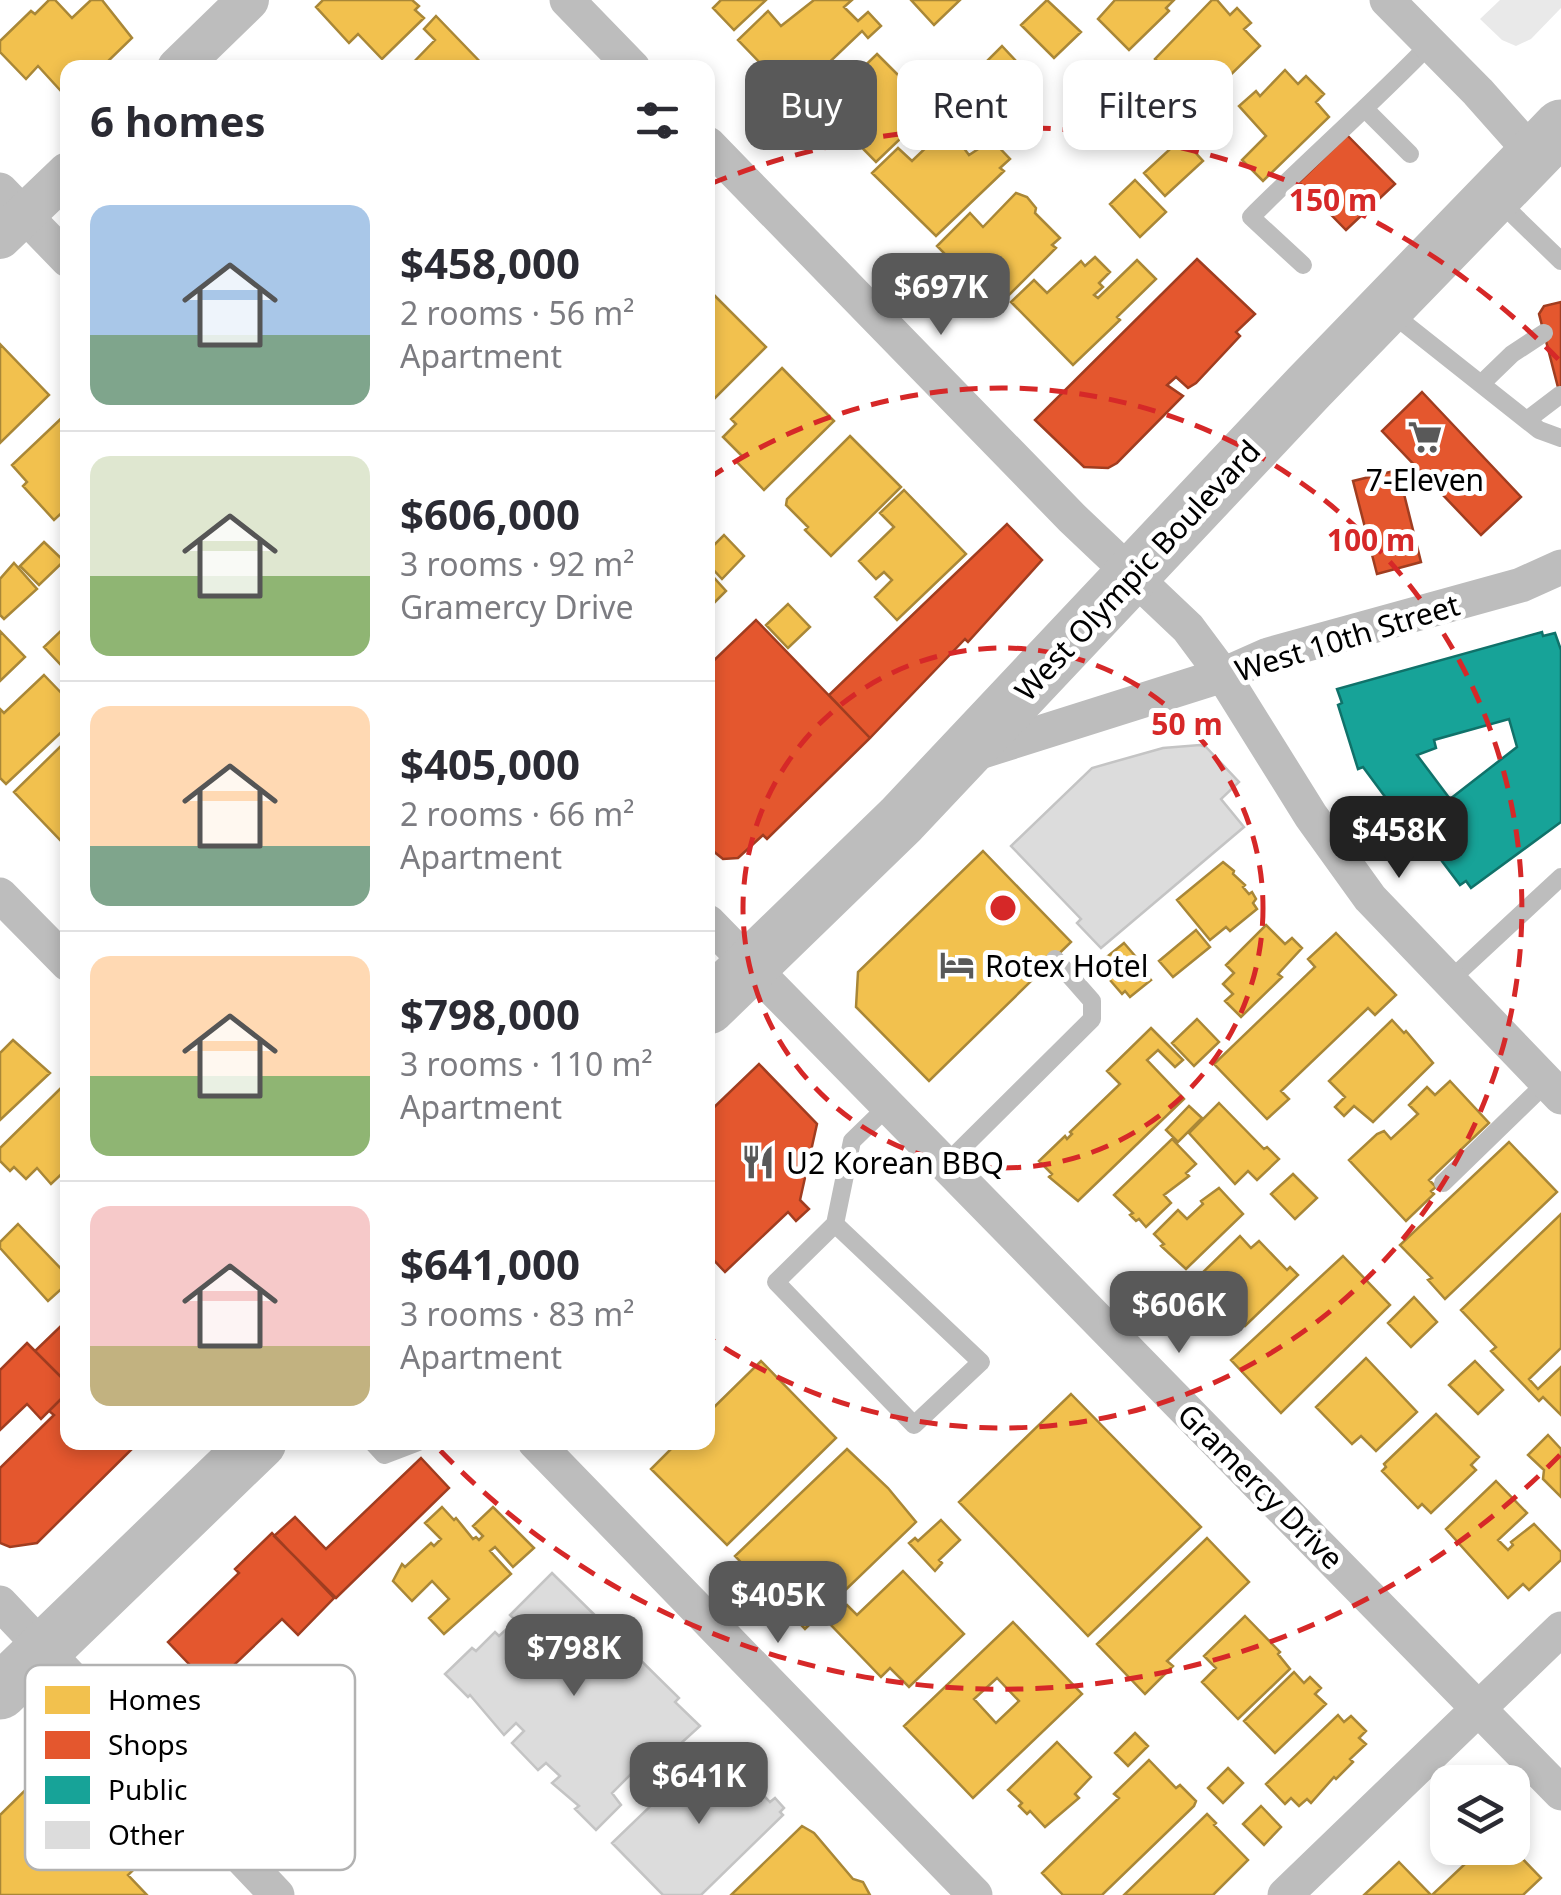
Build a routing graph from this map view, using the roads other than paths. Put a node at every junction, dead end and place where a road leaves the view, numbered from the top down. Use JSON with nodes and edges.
{"nodes":[{"id":1,"x":248,"y":0,"type":"edge"},
{"id":2,"x":567,"y":0,"type":"edge"},
{"id":3,"x":1386,"y":0,"type":"edge"},
{"id":4,"x":1430,"y":44,"type":"junction"},
{"id":5,"x":186,"y":60,"type":"edge"},
{"id":6,"x":624,"y":60,"type":"edge"},
{"id":7,"x":1366,"y":110,"type":"junction"},
{"id":8,"x":1552,"y":148,"type":"edge"},
{"id":9,"x":715,"y":151,"type":"edge"},
{"id":10,"x":1410,"y":154,"type":"dead end"},
{"id":11,"x":60,"y":179,"type":"edge"},
{"id":12,"x":1494,"y":196,"type":"junction"},
{"id":13,"x":8,"y":215,"type":"edge"},
{"id":14,"x":60,"y":254,"type":"edge"},
{"id":15,"x":1561,"y":261,"type":"edge"},
{"id":16,"x":1303,"y":265,"type":"dead end"},
{"id":17,"x":1386,"y":309,"type":"junction"},
{"id":18,"x":1544,"y":333,"type":"dead end"},
{"id":19,"x":1481,"y":384,"type":"junction"},
{"id":20,"x":1560,"y":395,"type":"edge"},
{"id":21,"x":1527,"y":420,"type":"junction"},
{"id":22,"x":1561,"y":438,"type":"edge"},
{"id":23,"x":1561,"y":566,"type":"edge"},
{"id":24,"x":1134,"y":574,"type":"junction"},
{"id":25,"x":1223,"y":675,"type":"junction"},
{"id":26,"x":960,"y":758,"type":"junction"},
{"id":27,"x":1561,"y":877,"type":"edge"},
{"id":28,"x":0,"y":895,"type":"edge"},
{"id":29,"x":715,"y":930,"type":"edge"},
{"id":30,"x":60,"y":956,"type":"edge"},
{"id":31,"x":1055,"y":958,"type":"dead end"},
{"id":32,"x":749,"y":966,"type":"junction"},
{"id":33,"x":1449,"y":981,"type":"junction"},
{"id":34,"x":715,"y":1000,"type":"edge"},
{"id":35,"x":1554,"y":1090,"type":"edge"},
{"id":36,"x":888,"y":1106,"type":"junction"},
{"id":37,"x":945,"y":1165,"type":"junction"},
{"id":38,"x":1443,"y":1182,"type":"dead end"},
{"id":39,"x":836,"y":1224,"type":"junction"},
{"id":40,"x":251,"y":1450,"type":"edge"},
{"id":41,"x":543,"y":1450,"type":"edge"},
{"id":42,"x":0,"y":1603,"type":"edge"},
{"id":43,"x":1561,"y":1629,"type":"edge"},
{"id":44,"x":43,"y":1650,"type":"junction"},
{"id":45,"x":28,"y":1665,"type":"edge"},
{"id":46,"x":58,"y":1665,"type":"edge"},
{"id":47,"x":25,"y":1668,"type":"edge"},
{"id":48,"x":0,"y":1692,"type":"edge"},
{"id":49,"x":1478,"y":1707,"type":"junction"},
{"id":50,"x":1561,"y":1792,"type":"edge"},
{"id":51,"x":254,"y":1870,"type":"edge"},
{"id":52,"x":277,"y":1895,"type":"edge"},
{"id":53,"x":974,"y":1895,"type":"edge"},
{"id":54,"x":1285,"y":1895,"type":"edge"}],
"edges":[{"from":1,"to":5,"type":"street"},
{"from":2,"to":6,"type":"street"},
{"from":3,"to":4,"type":"street"},
{"from":4,"to":7,"type":"lane"},
{"from":4,"to":8,"type":"street"},
{"from":7,"to":10,"type":"lane"},
{"from":7,"to":16,"type":"lane"},
{"from":8,"to":12,"type":"main road","name":"West Olympic Boulevard"},
{"from":9,"to":24,"type":"street"},
{"from":11,"to":13,"type":"street"},
{"from":12,"to":15,"type":"lane"},
{"from":12,"to":17,"type":"main road","name":"West Olympic Boulevard"},
{"from":13,"to":14,"type":"street"},
{"from":17,"to":19,"type":"lane"},
{"from":17,"to":24,"type":"main road","name":"West Olympic Boulevard"},
{"from":18,"to":19,"type":"lane"},
{"from":19,"to":21,"type":"lane"},
{"from":20,"to":21,"type":"lane"},
{"from":21,"to":22,"type":"lane"},
{"from":23,"to":25,"type":"street","name":"West 10th Street"},
{"from":24,"to":25,"type":"street"},
{"from":24,"to":26,"type":"main road","name":"West Olympic Boulevard"},
{"from":25,"to":26,"type":"street","name":"West 10th Street"},
{"from":25,"to":33,"type":"street"},
{"from":26,"to":32,"type":"main road","name":"West Olympic Boulevard"},
{"from":27,"to":33,"type":"lane"},
{"from":28,"to":30,"type":"street"},
{"from":29,"to":32,"type":"street","name":"Gramercy Drive"},
{"from":31,"to":37,"type":"lane"},
{"from":32,"to":34,"type":"main road","name":"West Olympic Boulevard"},
{"from":32,"to":36,"type":"street","name":"Gramercy Drive"},
{"from":33,"to":35,"type":"street"},
{"from":35,"to":38,"type":"lane"},
{"from":36,"to":37,"type":"street","name":"Gramercy Drive"},
{"from":36,"to":39,"type":"lane"},
{"from":37,"to":49,"type":"street","name":"Gramercy Drive"},
{"from":39,"to":39,"type":"lane"},
{"from":40,"to":44,"type":"main road"},
{"from":41,"to":53,"type":"street"},
{"from":42,"to":44,"type":"street"},
{"from":43,"to":49,"type":"street"},
{"from":44,"to":45,"type":"main road"},
{"from":44,"to":46,"type":"street"},
{"from":47,"to":48,"type":"main road"},
{"from":49,"to":50,"type":"street","name":"Gramercy Drive"},
{"from":49,"to":54,"type":"street"},
{"from":51,"to":52,"type":"street"}]}
